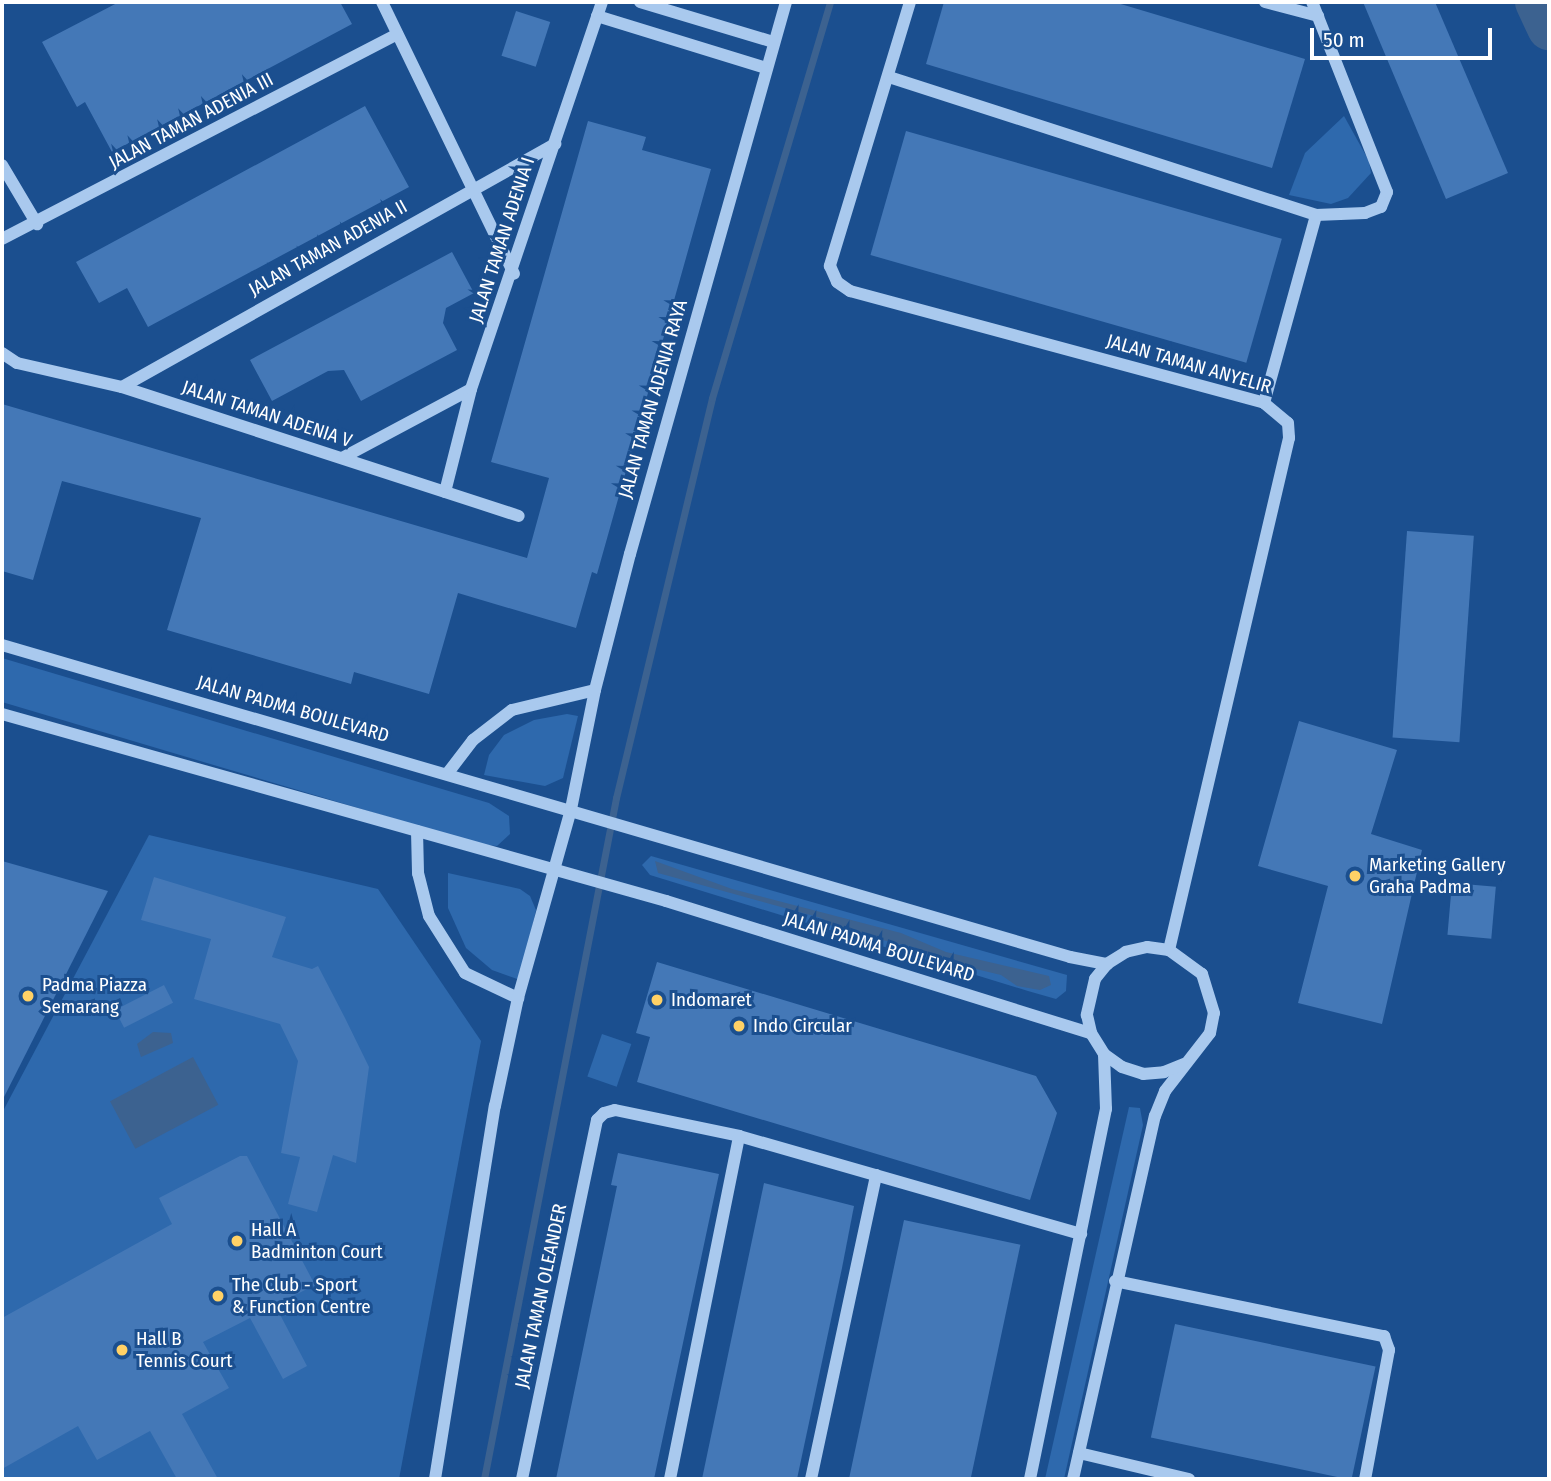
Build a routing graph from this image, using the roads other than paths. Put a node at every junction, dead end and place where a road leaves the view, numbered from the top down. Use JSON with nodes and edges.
{"nodes":[{"id":1,"x":382,"y":2,"type":"edge"},
{"id":2,"x":602,"y":2,"type":"edge"},
{"id":3,"x":640,"y":2,"type":"edge"},
{"id":4,"x":786,"y":2,"type":"edge"},
{"id":5,"x":910,"y":2,"type":"edge"},
{"id":6,"x":1265,"y":2,"type":"edge"},
{"id":7,"x":1312,"y":2,"type":"edge"},
{"id":8,"x":597,"y":16,"type":"junction"},
{"id":9,"x":1318,"y":16,"type":"junction"},
{"id":10,"x":397,"y":34,"type":"junction"},
{"id":11,"x":773,"y":43,"type":"junction"},
{"id":12,"x":766,"y":68,"type":"junction"},
{"id":13,"x":889,"y":77,"type":"junction"},
{"id":14,"x":555,"y":144,"type":"junction"},
{"id":15,"x":2,"y":165,"type":"edge"},
{"id":16,"x":474,"y":188,"type":"junction"},
{"id":17,"x":1316,"y":215,"type":"junction"},
{"id":18,"x":37,"y":223,"type":"junction"},
{"id":19,"x":2,"y":239,"type":"edge"},
{"id":20,"x":513,"y":274,"type":"junction"},
{"id":21,"x":2,"y":353,"type":"edge"},
{"id":22,"x":122,"y":387,"type":"junction"},
{"id":23,"x":471,"y":389,"type":"junction"},
{"id":24,"x":1264,"y":402,"type":"junction"},
{"id":25,"x":342,"y":458,"type":"junction"},
{"id":26,"x":445,"y":492,"type":"junction"},
{"id":27,"x":519,"y":516,"type":"dead end"},
{"id":28,"x":2,"y":645,"type":"edge"},
{"id":29,"x":595,"y":690,"type":"junction"},
{"id":30,"x":2,"y":714,"type":"edge"},
{"id":31,"x":447,"y":774,"type":"junction"},
{"id":32,"x":572,"y":810,"type":"junction"},
{"id":33,"x":417,"y":831,"type":"junction"},
{"id":34,"x":555,"y":870,"type":"junction"},
{"id":35,"x":1169,"y":950,"type":"junction"},
{"id":36,"x":1107,"y":964,"type":"junction"},
{"id":37,"x":518,"y":998,"type":"junction"},
{"id":38,"x":1091,"y":1033,"type":"junction"},
{"id":39,"x":1104,"y":1054,"type":"junction"},
{"id":40,"x":1184,"y":1064,"type":"junction"},
{"id":41,"x":739,"y":1136,"type":"junction"},
{"id":42,"x":876,"y":1175,"type":"junction"},
{"id":43,"x":1081,"y":1234,"type":"junction"},
{"id":44,"x":1115,"y":1281,"type":"junction"},
{"id":45,"x":1079,"y":1453,"type":"junction"},
{"id":46,"x":435,"y":1479,"type":"edge"},
{"id":47,"x":522,"y":1479,"type":"edge"},
{"id":48,"x":670,"y":1479,"type":"edge"},
{"id":49,"x":811,"y":1479,"type":"edge"},
{"id":50,"x":1030,"y":1479,"type":"edge"},
{"id":51,"x":1073,"y":1479,"type":"edge"},
{"id":52,"x":1189,"y":1479,"type":"edge"},
{"id":53,"x":1364,"y":1479,"type":"edge"}],
"edges":[{"from":1,"to":10,"type":"street"},
{"from":2,"to":8,"type":"street","name":"JALAN TAMAN ADENIA I"},
{"from":3,"to":11,"type":"street"},
{"from":4,"to":11,"type":"street","name":"JALAN TAMAN ADENIA RAYA"},
{"from":5,"to":13,"type":"street","name":"JALAN TAMAN ANYELIR"},
{"from":6,"to":9,"type":"street"},
{"from":7,"to":9,"type":"street"},
{"from":8,"to":12,"type":"street"},
{"from":8,"to":14,"type":"street","name":"JALAN TAMAN ADENIA I"},
{"from":9,"to":17,"type":"street"},
{"from":10,"to":16,"type":"street"},
{"from":10,"to":18,"type":"street","name":"JALAN TAMAN ADENIA III"},
{"from":11,"to":12,"type":"street","name":"JALAN TAMAN ADENIA RAYA"},
{"from":12,"to":29,"type":"street","name":"JALAN TAMAN ADENIA RAYA"},
{"from":13,"to":17,"type":"street"},
{"from":13,"to":24,"type":"street","name":"JALAN TAMAN ANYELIR"},
{"from":14,"to":16,"type":"street","name":"JALAN TAMAN ADENIA II"},
{"from":14,"to":20,"type":"street","name":"JALAN TAMAN ADENIA I"},
{"from":15,"to":18,"type":"street"},
{"from":16,"to":20,"type":"street"},
{"from":16,"to":22,"type":"street","name":"JALAN TAMAN ADENIA II"},
{"from":17,"to":24,"type":"street"},
{"from":18,"to":19,"type":"street","name":"JALAN TAMAN ADENIA III"},
{"from":20,"to":23,"type":"street","name":"JALAN TAMAN ADENIA I"},
{"from":21,"to":22,"type":"street","name":"JALAN TAMAN ADENIA V"},
{"from":22,"to":25,"type":"street","name":"JALAN TAMAN ADENIA V"},
{"from":23,"to":25,"type":"street"},
{"from":23,"to":26,"type":"street","name":"JALAN TAMAN ADENIA I"},
{"from":24,"to":35,"type":"street","name":"JALAN TAMAN ANYELIR"},
{"from":25,"to":26,"type":"street","name":"JALAN TAMAN ADENIA V"},
{"from":26,"to":27,"type":"street","name":"JALAN TAMAN ADENIA V"},
{"from":28,"to":31,"type":"street","name":"JALAN PADMA BOULEVARD"},
{"from":29,"to":31,"type":"street"},
{"from":29,"to":32,"type":"street","name":"JALAN TAMAN ADENIA RAYA"},
{"from":30,"to":33,"type":"street"},
{"from":31,"to":32,"type":"street","name":"JALAN PADMA BOULEVARD"},
{"from":32,"to":34,"type":"street","name":"JALAN TAMAN ADENIA RAYA"},
{"from":32,"to":36,"type":"street","name":"JALAN PADMA BOULEVARD"},
{"from":33,"to":34,"type":"street"},
{"from":33,"to":37,"type":"street"},
{"from":34,"to":37,"type":"street","name":"JALAN TAMAN ADENIA RAYA"},
{"from":34,"to":38,"type":"street","name":"JALAN PADMA BOULEVARD"},
{"from":35,"to":36,"type":"street"},
{"from":35,"to":40,"type":"street"},
{"from":36,"to":38,"type":"street"},
{"from":37,"to":46,"type":"street","name":"JALAN TAMAN ADENIA RAYA"},
{"from":38,"to":39,"type":"street"},
{"from":39,"to":40,"type":"street"},
{"from":39,"to":43,"type":"street"},
{"from":40,"to":44,"type":"street"},
{"from":41,"to":42,"type":"street"},
{"from":41,"to":47,"type":"street","name":"JALAN TAMAN OLEANDER"},
{"from":41,"to":48,"type":"street"},
{"from":42,"to":43,"type":"street"},
{"from":42,"to":49,"type":"street"},
{"from":43,"to":50,"type":"street"},
{"from":44,"to":45,"type":"street"},
{"from":44,"to":53,"type":"street"},
{"from":45,"to":51,"type":"street"},
{"from":45,"to":52,"type":"street"}]}
